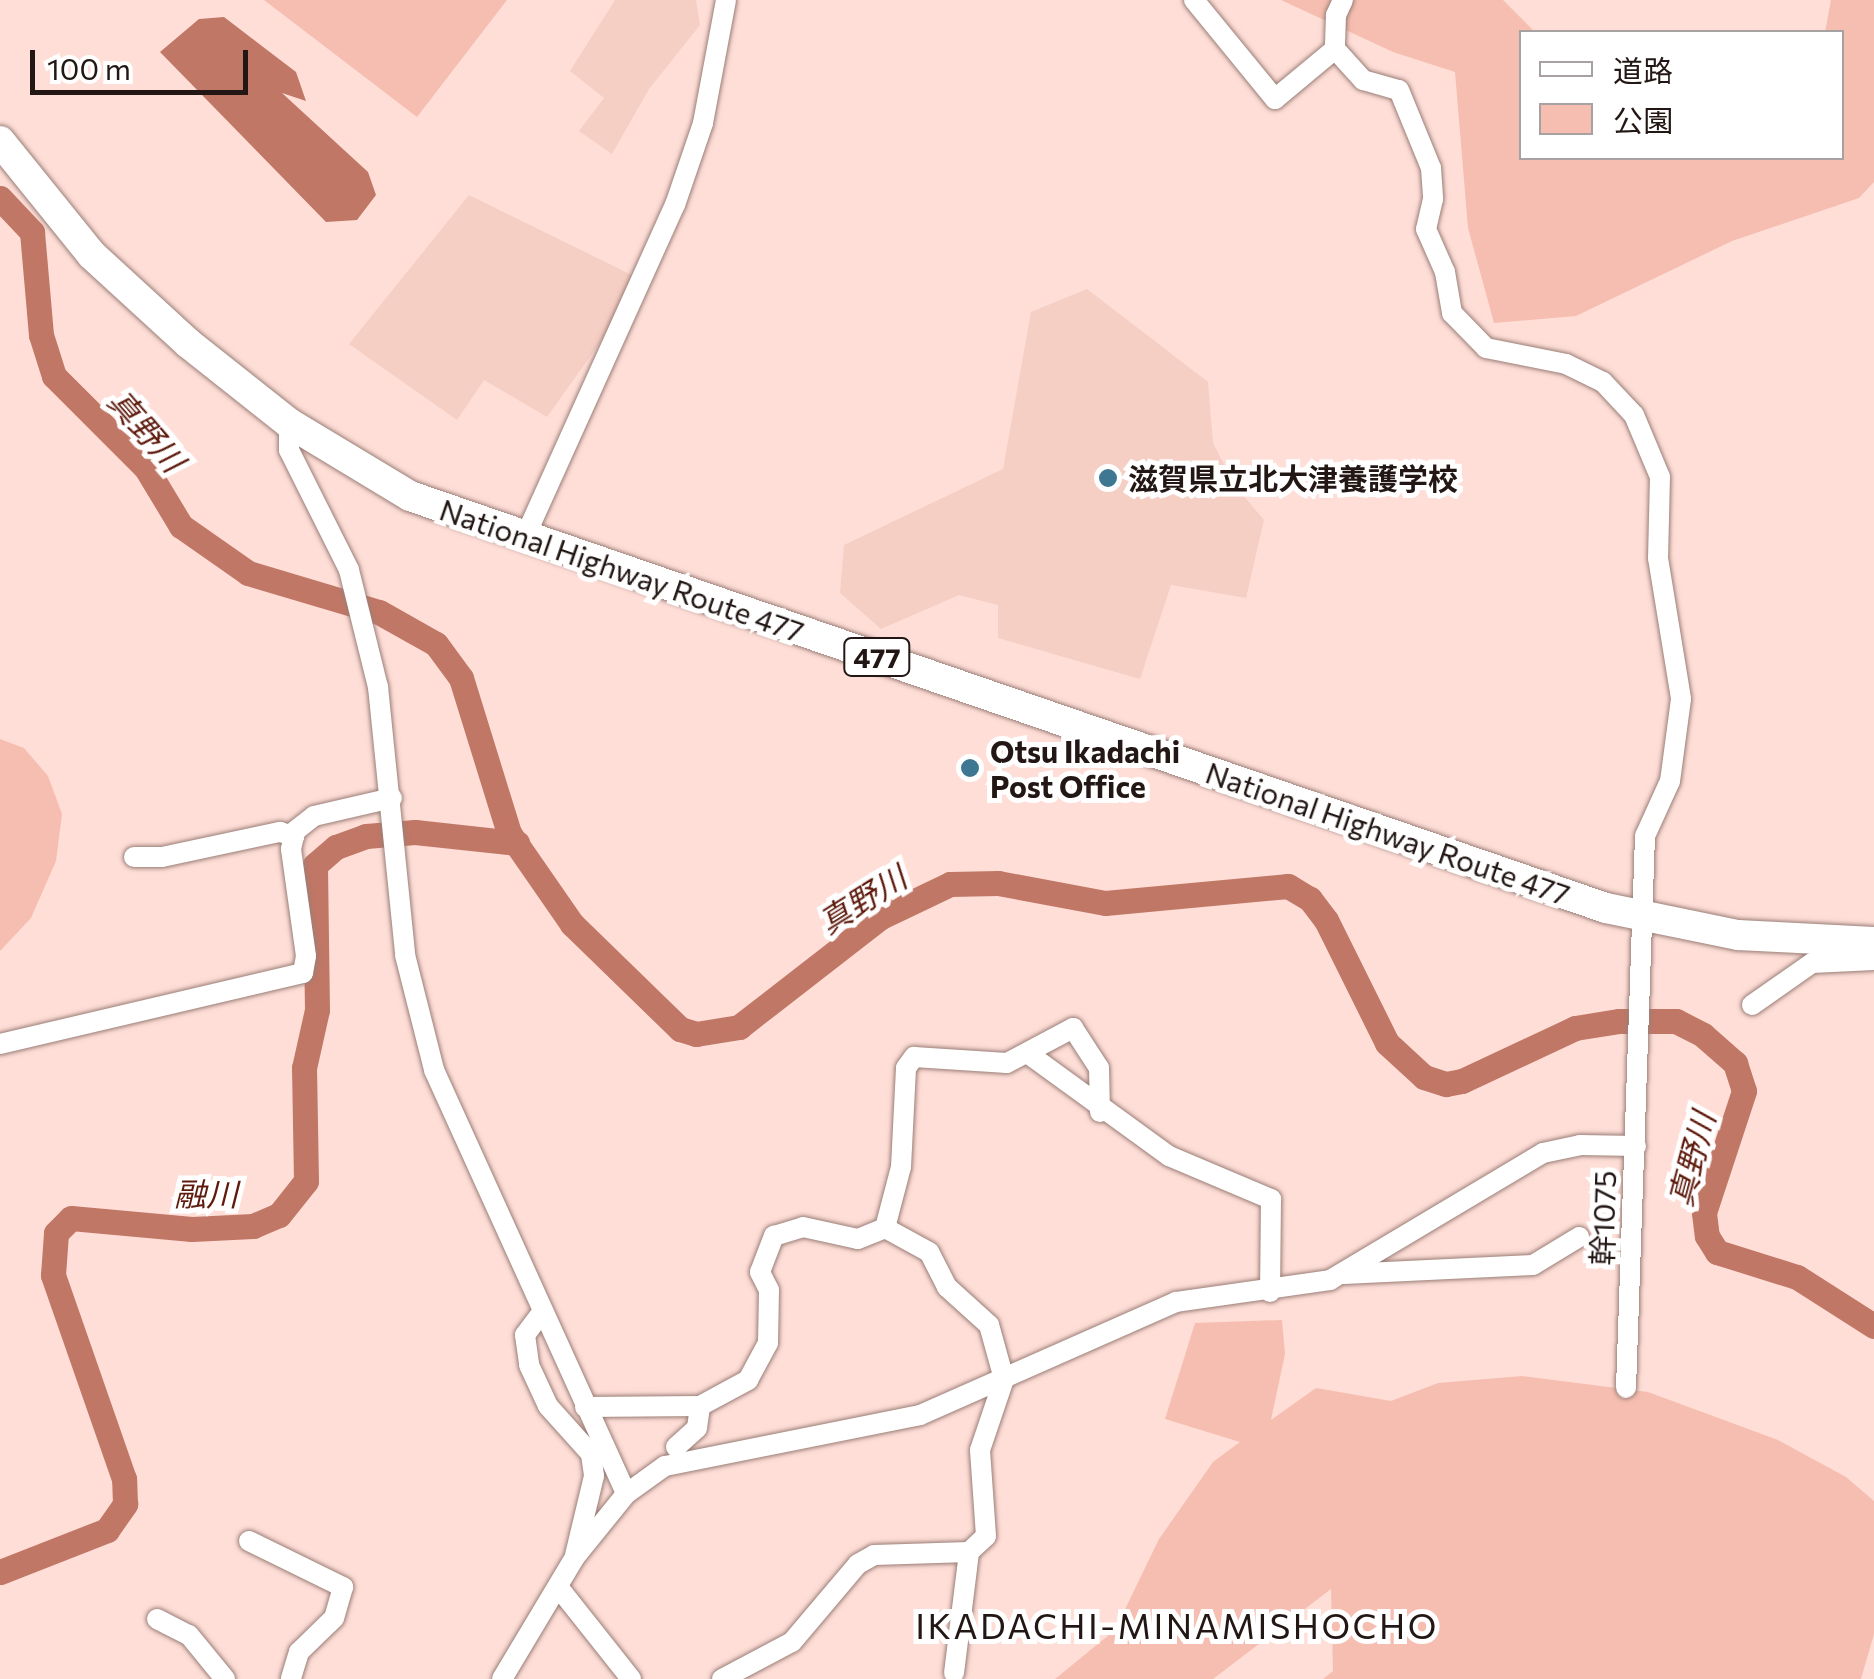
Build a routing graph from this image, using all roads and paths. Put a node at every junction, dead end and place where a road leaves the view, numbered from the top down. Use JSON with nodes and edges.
{"nodes":[{"id":1,"x":726,"y":0,"type":"edge"},
{"id":2,"x":1194,"y":0,"type":"edge"},
{"id":3,"x":1343,"y":0,"type":"edge"},
{"id":4,"x":1335,"y":49,"type":"junction"},
{"id":5,"x":0,"y":140,"type":"edge"},
{"id":6,"x":289,"y":422,"type":"junction"},
{"id":7,"x":524,"y":539,"type":"junction"},
{"id":8,"x":392,"y":798,"type":"junction"},
{"id":9,"x":294,"y":836,"type":"junction"},
{"id":10,"x":134,"y":856,"type":"dead end"},
{"id":11,"x":1644,"y":918,"type":"junction"},
{"id":12,"x":1874,"y":942,"type":"edge"},
{"id":13,"x":1874,"y":960,"type":"edge"},
{"id":14,"x":1752,"y":1006,"type":"dead end"},
{"id":15,"x":0,"y":1044,"type":"edge"},
{"id":16,"x":1030,"y":1055,"type":"junction"},
{"id":17,"x":1100,"y":1112,"type":"junction"},
{"id":18,"x":1636,"y":1146,"type":"junction"},
{"id":19,"x":885,"y":1228,"type":"junction"},
{"id":20,"x":1579,"y":1237,"type":"dead end"},
{"id":21,"x":1342,"y":1274,"type":"junction"},
{"id":22,"x":1270,"y":1292,"type":"junction"},
{"id":23,"x":540,"y":1315,"type":"junction"},
{"id":24,"x":1004,"y":1379,"type":"junction"},
{"id":25,"x":1626,"y":1388,"type":"dead end"},
{"id":26,"x":700,"y":1406,"type":"junction"},
{"id":27,"x":585,"y":1407,"type":"junction"},
{"id":28,"x":676,"y":1447,"type":"dead end"},
{"id":29,"x":626,"y":1494,"type":"junction"},
{"id":30,"x":249,"y":1541,"type":"dead end"},
{"id":31,"x":969,"y":1552,"type":"junction"},
{"id":32,"x":574,"y":1557,"type":"junction"},
{"id":33,"x":559,"y":1588,"type":"junction"},
{"id":34,"x":156,"y":1619,"type":"dead end"},
{"id":35,"x":954,"y":1673,"type":"dead end"},
{"id":36,"x":225,"y":1679,"type":"edge"},
{"id":37,"x":291,"y":1679,"type":"edge"},
{"id":38,"x":502,"y":1679,"type":"edge"},
{"id":39,"x":631,"y":1679,"type":"edge"},
{"id":40,"x":722,"y":1679,"type":"edge"}],
"edges":[{"from":1,"to":7,"type":"street"},
{"from":2,"to":4,"type":"street"},
{"from":3,"to":4,"type":"street"},
{"from":4,"to":11,"type":"street"},
{"from":5,"to":6,"type":"highway","name":"National Highway Route 477","number":"477"},
{"from":6,"to":7,"type":"highway","name":"National Highway Route 477","number":"477"},
{"from":6,"to":8,"type":"street"},
{"from":7,"to":11,"type":"highway","name":"National Highway Route 477","number":"477"},
{"from":8,"to":9,"type":"street"},
{"from":8,"to":23,"type":"street"},
{"from":9,"to":10,"type":"street"},
{"from":9,"to":15,"type":"street"},
{"from":11,"to":12,"type":"highway","name":"National Highway Route 477","number":"477"},
{"from":11,"to":18,"type":"street","name":"幹1075"},
{"from":13,"to":14,"type":"street"},
{"from":16,"to":17,"type":"street"},
{"from":16,"to":17,"type":"street"},
{"from":16,"to":19,"type":"street"},
{"from":17,"to":22,"type":"street"},
{"from":18,"to":21,"type":"street"},
{"from":18,"to":25,"type":"street","name":"幹1075"},
{"from":19,"to":24,"type":"street"},
{"from":19,"to":26,"type":"street"},
{"from":20,"to":21,"type":"street"},
{"from":21,"to":22,"type":"street"},
{"from":22,"to":24,"type":"street"},
{"from":23,"to":27,"type":"street"},
{"from":23,"to":32,"type":"street"},
{"from":24,"to":29,"type":"street"},
{"from":24,"to":31,"type":"street"},
{"from":26,"to":27,"type":"street"},
{"from":26,"to":28,"type":"street"},
{"from":27,"to":29,"type":"street"},
{"from":29,"to":32,"type":"street"},
{"from":30,"to":37,"type":"street"},
{"from":31,"to":35,"type":"street"},
{"from":31,"to":40,"type":"street"},
{"from":32,"to":33,"type":"street"},
{"from":33,"to":38,"type":"street"},
{"from":33,"to":39,"type":"street"},
{"from":34,"to":36,"type":"street"}]}
